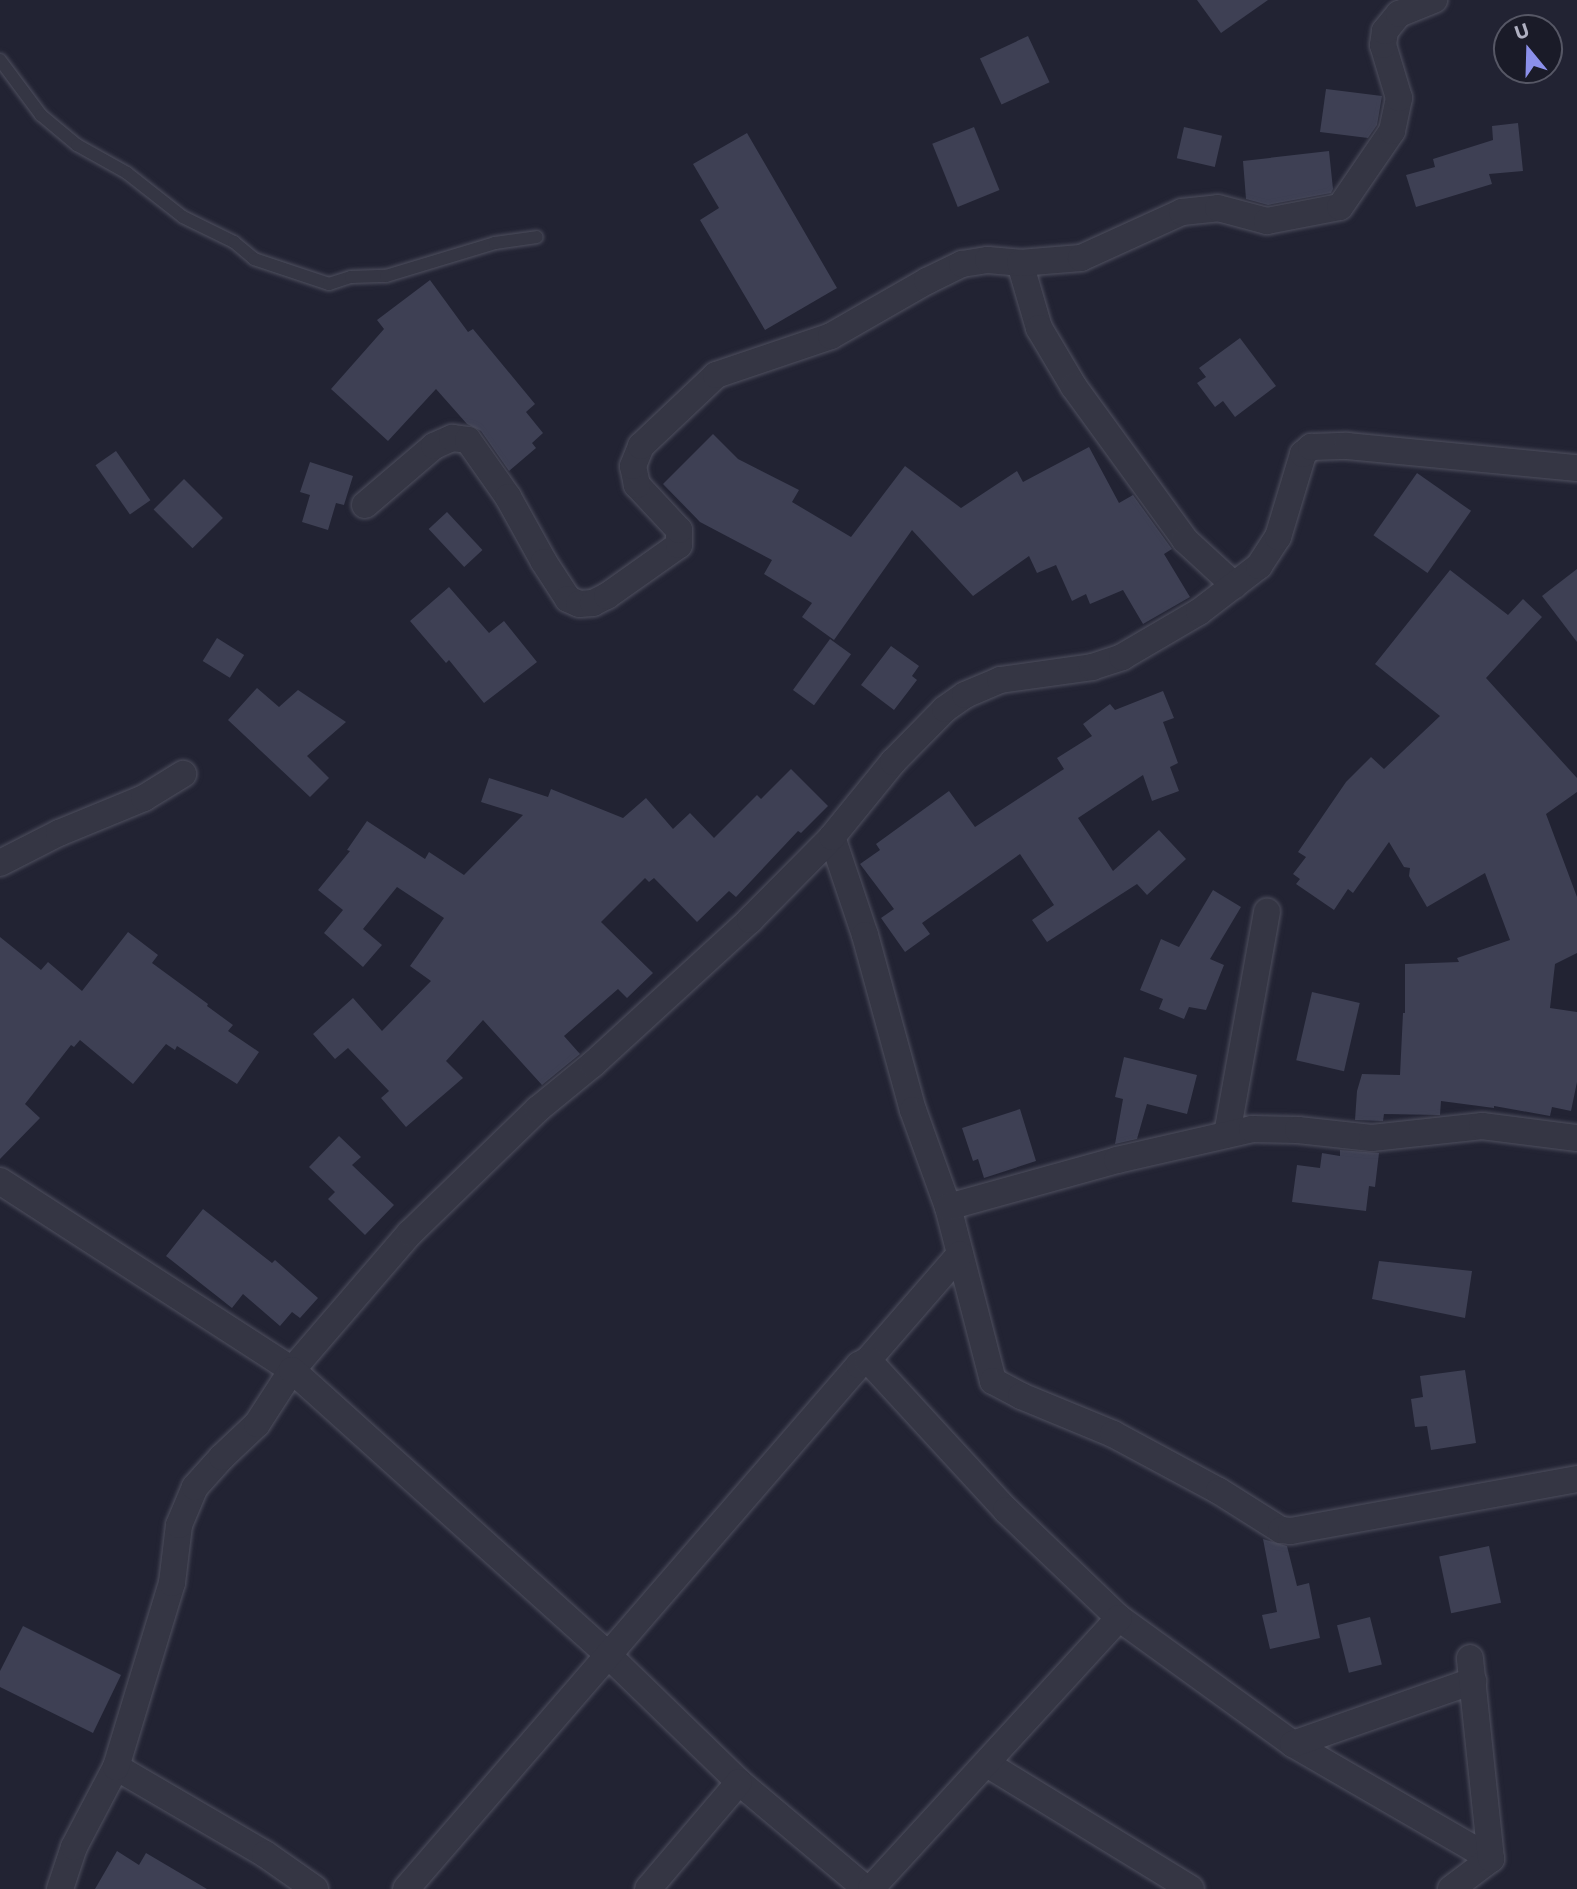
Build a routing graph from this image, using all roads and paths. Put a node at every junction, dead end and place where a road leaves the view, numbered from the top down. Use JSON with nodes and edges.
{"nodes":[{"id":1,"x":1434,"y":0,"type":"edge"},
{"id":2,"x":0,"y":60,"type":"edge"},
{"id":3,"x":537,"y":237,"type":"dead end"},
{"id":4,"x":1020,"y":263,"type":"junction"},
{"id":5,"x":1577,"y":468,"type":"edge"},
{"id":6,"x":365,"y":505,"type":"dead end"},
{"id":7,"x":1234,"y":585,"type":"junction"},
{"id":8,"x":183,"y":774,"type":"dead end"},
{"id":9,"x":832,"y":837,"type":"junction"},
{"id":10,"x":0,"y":863,"type":"edge"},
{"id":11,"x":1267,"y":912,"type":"dead end"},
{"id":12,"x":1227,"y":1133,"type":"junction"},
{"id":13,"x":1577,"y":1138,"type":"edge"},
{"id":14,"x":0,"y":1181,"type":"edge"},
{"id":15,"x":948,"y":1207,"type":"junction"},
{"id":16,"x":960,"y":1254,"type":"junction"},
{"id":17,"x":868,"y":1360,"type":"junction"},
{"id":18,"x":292,"y":1370,"type":"junction"},
{"id":19,"x":1577,"y":1479,"type":"edge"},
{"id":20,"x":1119,"y":1618,"type":"junction"},
{"id":21,"x":608,"y":1655,"type":"junction"},
{"id":22,"x":1293,"y":1744,"type":"junction"},
{"id":23,"x":987,"y":1764,"type":"junction"},
{"id":24,"x":116,"y":1767,"type":"junction"},
{"id":25,"x":739,"y":1782,"type":"junction"},
{"id":26,"x":1491,"y":1860,"type":"junction"},
{"id":27,"x":60,"y":1889,"type":"edge"},
{"id":28,"x":315,"y":1889,"type":"edge"},
{"id":29,"x":406,"y":1889,"type":"edge"},
{"id":30,"x":648,"y":1889,"type":"edge"},
{"id":31,"x":869,"y":1889,"type":"edge"},
{"id":32,"x":1191,"y":1889,"type":"edge"},
{"id":33,"x":1451,"y":1889,"type":"edge"}],
"edges":[{"from":1,"to":4,"type":"street"},
{"from":2,"to":3,"type":"lane"},
{"from":4,"to":6,"type":"street"},
{"from":4,"to":7,"type":"street"},
{"from":5,"to":7,"type":"street"},
{"from":7,"to":9,"type":"street"},
{"from":8,"to":10,"type":"street"},
{"from":9,"to":15,"type":"street"},
{"from":9,"to":18,"type":"street"},
{"from":11,"to":12,"type":"street"},
{"from":12,"to":13,"type":"street"},
{"from":12,"to":15,"type":"street"},
{"from":14,"to":18,"type":"street"},
{"from":15,"to":16,"type":"street"},
{"from":16,"to":17,"type":"street"},
{"from":16,"to":19,"type":"street"},
{"from":17,"to":20,"type":"street"},
{"from":17,"to":21,"type":"street"},
{"from":18,"to":21,"type":"street"},
{"from":18,"to":24,"type":"street"},
{"from":20,"to":22,"type":"street"},
{"from":20,"to":23,"type":"street"},
{"from":21,"to":25,"type":"street"},
{"from":21,"to":29,"type":"street"},
{"from":22,"to":26,"type":"street"},
{"from":22,"to":26,"type":"street"},
{"from":23,"to":31,"type":"street"},
{"from":23,"to":32,"type":"street"},
{"from":24,"to":27,"type":"street"},
{"from":24,"to":28,"type":"street"},
{"from":25,"to":30,"type":"street"},
{"from":25,"to":31,"type":"street"},
{"from":26,"to":33,"type":"street"}]}
